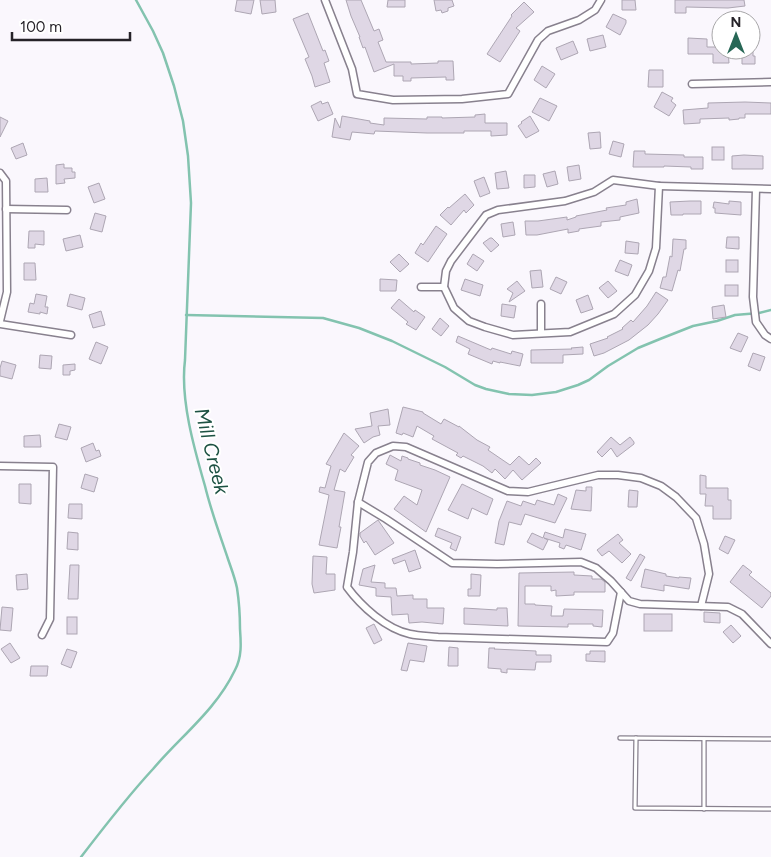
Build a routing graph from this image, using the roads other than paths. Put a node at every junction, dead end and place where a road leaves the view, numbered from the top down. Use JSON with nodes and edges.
{"nodes":[{"id":1,"x":325,"y":0,"type":"edge"},
{"id":2,"x":602,"y":0,"type":"edge"},
{"id":3,"x":771,"y":82,"type":"edge"},
{"id":4,"x":692,"y":84,"type":"dead end"},
{"id":5,"x":0,"y":173,"type":"edge"},
{"id":6,"x":659,"y":186,"type":"junction"},
{"id":7,"x":756,"y":189,"type":"junction"},
{"id":8,"x":771,"y":189,"type":"edge"},
{"id":9,"x":6,"y":209,"type":"junction"},
{"id":10,"x":67,"y":210,"type":"dead end"},
{"id":11,"x":421,"y":287,"type":"dead end"},
{"id":12,"x":444,"y":287,"type":"junction"},
{"id":13,"x":540,"y":304,"type":"dead end"},
{"id":14,"x":0,"y":323,"type":"edge"},
{"id":15,"x":541,"y":333,"type":"junction"},
{"id":16,"x":71,"y":335,"type":"dead end"},
{"id":17,"x":771,"y":339,"type":"edge"},
{"id":18,"x":0,"y":466,"type":"edge"},
{"id":19,"x":358,"y":502,"type":"junction"},
{"id":20,"x":621,"y":592,"type":"junction"},
{"id":21,"x":701,"y":606,"type":"junction"},
{"id":22,"x":42,"y":635,"type":"dead end"},
{"id":23,"x":771,"y":644,"type":"edge"},
{"id":24,"x":620,"y":738,"type":"dead end"},
{"id":25,"x":636,"y":738,"type":"junction"},
{"id":26,"x":704,"y":739,"type":"junction"},
{"id":27,"x":771,"y":739,"type":"edge"},
{"id":28,"x":704,"y":809,"type":"junction"},
{"id":29,"x":771,"y":809,"type":"edge"}],
"edges":[{"from":1,"to":2,"type":"street"},
{"from":3,"to":4,"type":"street"},
{"from":5,"to":9,"type":"street"},
{"from":6,"to":7,"type":"street"},
{"from":6,"to":12,"type":"street"},
{"from":6,"to":15,"type":"street"},
{"from":7,"to":8,"type":"street"},
{"from":7,"to":17,"type":"street"},
{"from":9,"to":10,"type":"street"},
{"from":9,"to":14,"type":"street"},
{"from":11,"to":12,"type":"street"},
{"from":12,"to":15,"type":"street"},
{"from":13,"to":15,"type":"street"},
{"from":14,"to":16,"type":"street"},
{"from":18,"to":22,"type":"street"},
{"from":19,"to":20,"type":"street"},
{"from":19,"to":20,"type":"street"},
{"from":19,"to":21,"type":"street"},
{"from":20,"to":21,"type":"street"},
{"from":21,"to":23,"type":"street"},
{"from":24,"to":25,"type":"lane"},
{"from":25,"to":26,"type":"lane"},
{"from":25,"to":28,"type":"lane"},
{"from":26,"to":27,"type":"lane"},
{"from":26,"to":28,"type":"lane"},
{"from":28,"to":29,"type":"lane"}]}
